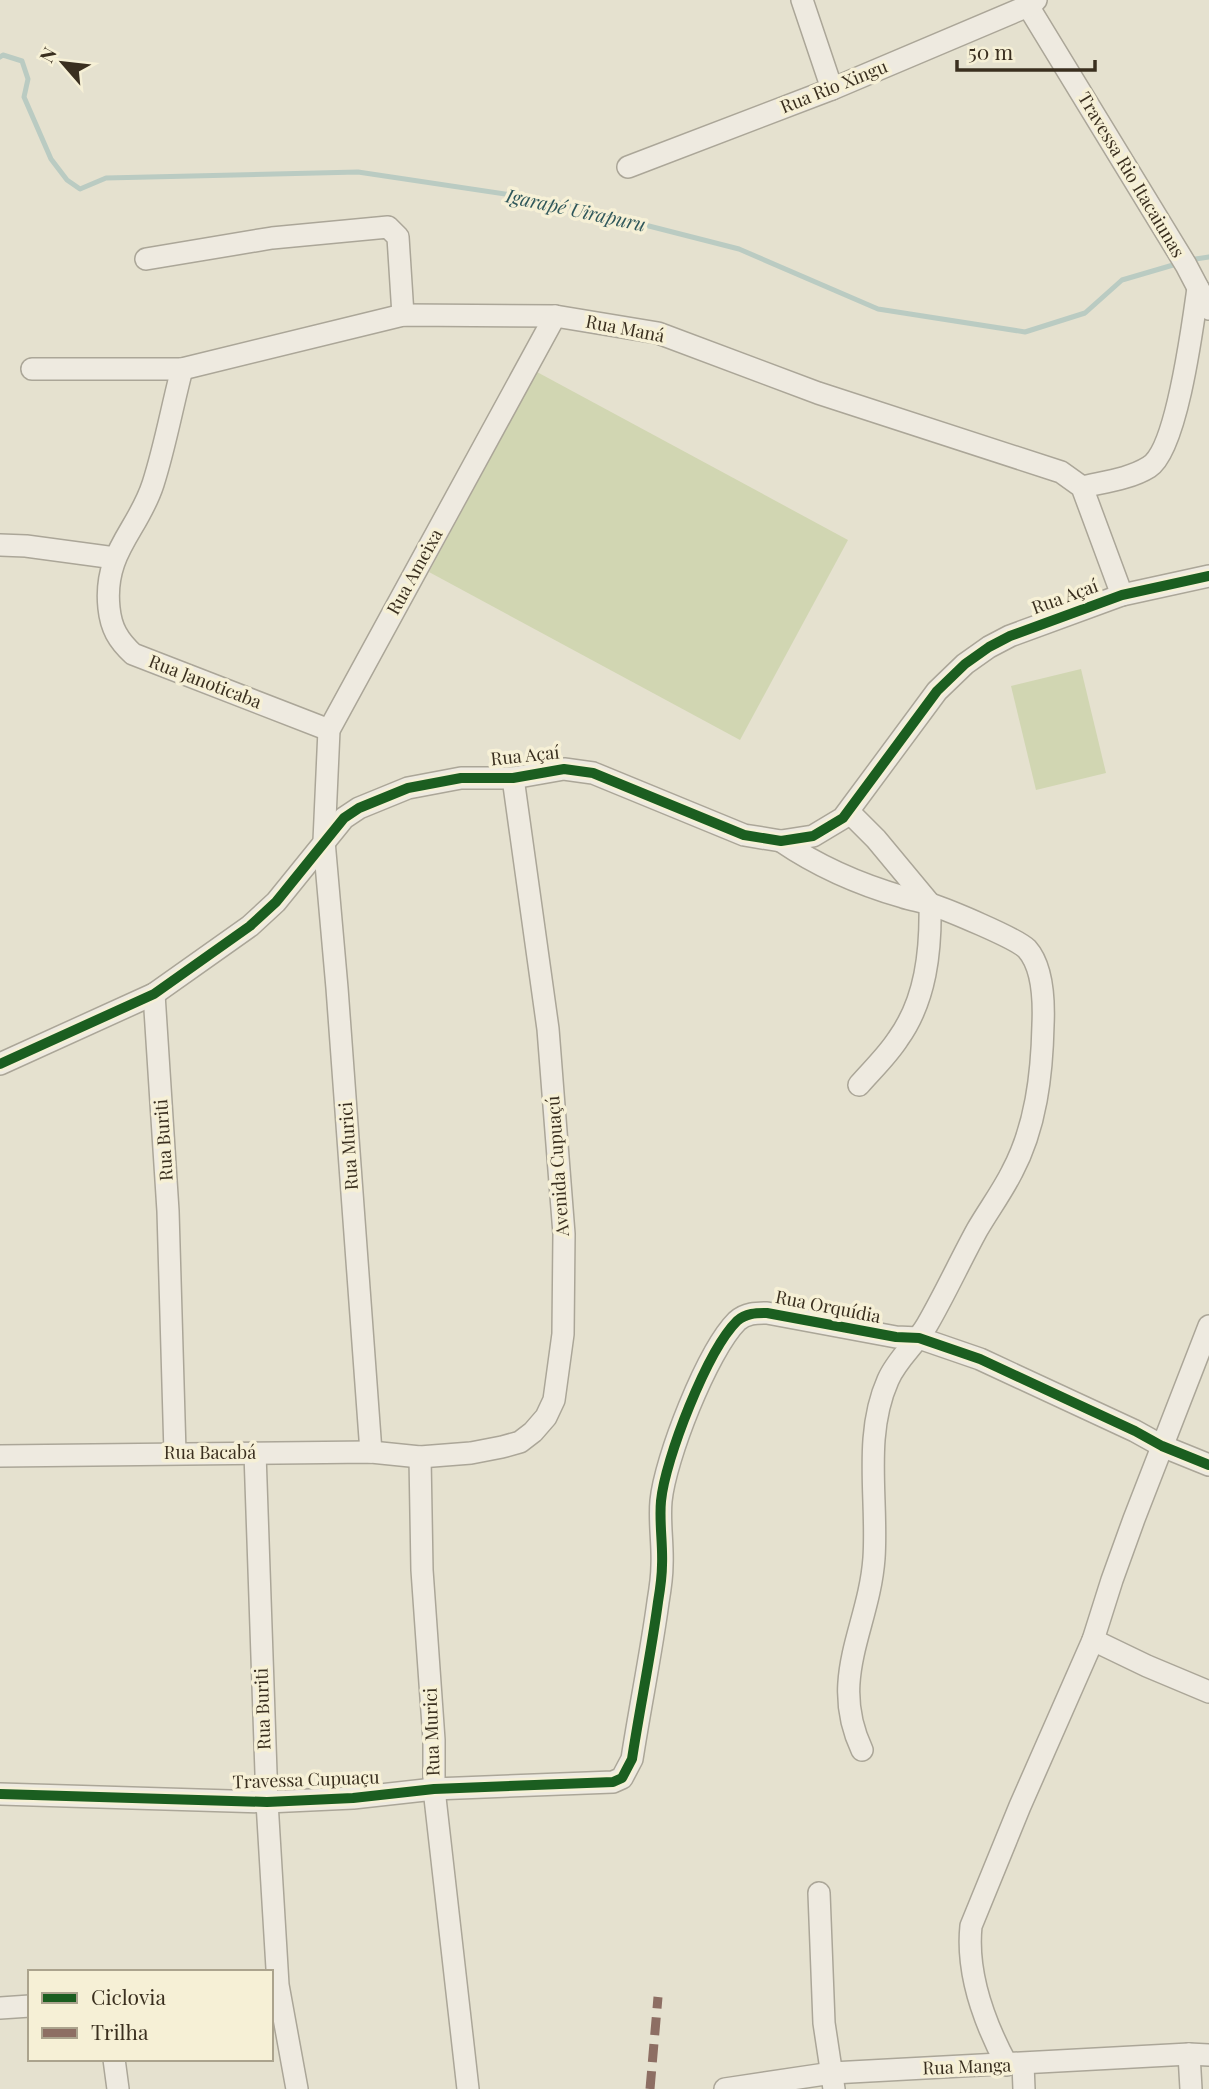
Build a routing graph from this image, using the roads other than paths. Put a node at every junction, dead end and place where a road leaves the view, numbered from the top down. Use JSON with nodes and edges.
{"nodes":[{"id":1,"x":802,"y":0,"type":"edge"},
{"id":2,"x":1032,"y":3,"type":"edge"},
{"id":3,"x":832,"y":89,"type":"junction"},
{"id":4,"x":628,"y":167,"type":"dead end"},
{"id":5,"x":146,"y":259,"type":"dead end"},
{"id":6,"x":1198,"y":288,"type":"junction"},
{"id":7,"x":1209,"y":309,"type":"edge"},
{"id":8,"x":402,"y":315,"type":"junction"},
{"id":9,"x":555,"y":316,"type":"junction"},
{"id":10,"x":32,"y":369,"type":"dead end"},
{"id":11,"x":182,"y":369,"type":"junction"},
{"id":12,"x":1082,"y":487,"type":"junction"},
{"id":13,"x":0,"y":545,"type":"edge"},
{"id":14,"x":115,"y":558,"type":"junction"},
{"id":15,"x":1209,"y":576,"type":"edge"},
{"id":16,"x":1122,"y":595,"type":"junction"},
{"id":17,"x":329,"y":730,"type":"junction"},
{"id":18,"x":513,"y":778,"type":"junction"},
{"id":19,"x":849,"y":812,"type":"junction"},
{"id":20,"x":324,"y":841,"type":"junction"},
{"id":21,"x":781,"y":841,"type":"junction"},
{"id":22,"x":930,"y":904,"type":"junction"},
{"id":23,"x":154,"y":994,"type":"junction"},
{"id":24,"x":0,"y":1064,"type":"edge"},
{"id":25,"x":859,"y":1085,"type":"dead end"},
{"id":26,"x":1209,"y":1326,"type":"edge"},
{"id":27,"x":919,"y":1338,"type":"junction"},
{"id":28,"x":1162,"y":1446,"type":"junction"},
{"id":29,"x":370,"y":1452,"type":"junction"},
{"id":30,"x":175,"y":1453,"type":"junction"},
{"id":31,"x":255,"y":1453,"type":"junction"},
{"id":32,"x":0,"y":1456,"type":"edge"},
{"id":33,"x":420,"y":1457,"type":"junction"},
{"id":34,"x":1209,"y":1465,"type":"edge"},
{"id":35,"x":1093,"y":1640,"type":"junction"},
{"id":36,"x":1209,"y":1692,"type":"edge"},
{"id":37,"x":862,"y":1750,"type":"dead end"},
{"id":38,"x":613,"y":1782,"type":"joint"},
{"id":39,"x":434,"y":1789,"type":"junction"},
{"id":40,"x":0,"y":1794,"type":"edge"},
{"id":41,"x":267,"y":1802,"type":"junction"},
{"id":42,"x":820,"y":1893,"type":"dead end"},
{"id":43,"x":275,"y":1985,"type":"edge"},
{"id":44,"x":28,"y":2006,"type":"edge"},
{"id":45,"x":0,"y":2008,"type":"edge"},
{"id":46,"x":1199,"y":2055,"type":"edge"},
{"id":47,"x":114,"y":2061,"type":"edge"},
{"id":48,"x":1015,"y":2064,"type":"junction"},
{"id":49,"x":833,"y":2081,"type":"edge"},
{"id":50,"x":118,"y":2089,"type":"edge"},
{"id":51,"x":297,"y":2089,"type":"edge"},
{"id":52,"x":468,"y":2089,"type":"edge"},
{"id":53,"x":725,"y":2089,"type":"edge"},
{"id":54,"x":1024,"y":2089,"type":"edge"},
{"id":55,"x":1191,"y":2089,"type":"edge"}],
"edges":[{"from":1,"to":3,"type":"street"},
{"from":2,"to":3,"type":"street","name":"Rua Rio Xingu"},
{"from":2,"to":6,"type":"street","name":"Travessa Rio Itacaiunas"},
{"from":3,"to":4,"type":"street","name":"Rua Rio Xingu"},
{"from":5,"to":8,"type":"street"},
{"from":6,"to":7,"type":"street","name":"Travessa Rio Itacaiunas"},
{"from":6,"to":12,"type":"street"},
{"from":8,"to":9,"type":"street","name":"Rua Maná"},
{"from":8,"to":11,"type":"street","name":"Rua Maná"},
{"from":9,"to":12,"type":"street","name":"Rua Maná"},
{"from":9,"to":17,"type":"street","name":"Rua Ameixa"},
{"from":10,"to":11,"type":"street","name":"Rua Maná"},
{"from":11,"to":14,"type":"street","name":"Rua Janoticaba"},
{"from":12,"to":16,"type":"street"},
{"from":13,"to":14,"type":"street"},
{"from":14,"to":17,"type":"street","name":"Rua Janoticaba"},
{"from":15,"to":16,"type":"street"},
{"from":16,"to":19,"type":"street","name":"Rua Açaí"},
{"from":17,"to":20,"type":"street","name":"Rua Ameixa"},
{"from":18,"to":20,"type":"street","name":"Rua Açaí"},
{"from":18,"to":21,"type":"street","name":"Rua Açaí"},
{"from":18,"to":33,"type":"street","name":"Avenida Cupuaçú"},
{"from":19,"to":21,"type":"street","name":"Rua Açaí"},
{"from":19,"to":22,"type":"street"},
{"from":20,"to":23,"type":"street","name":"Rua Açaí"},
{"from":20,"to":29,"type":"street","name":"Rua Murici"},
{"from":21,"to":22,"type":"street"},
{"from":22,"to":25,"type":"street"},
{"from":22,"to":27,"type":"street"},
{"from":23,"to":24,"type":"street","name":"Rua Açaí"},
{"from":23,"to":30,"type":"street","name":"Rua Buriti"},
{"from":26,"to":28,"type":"street"},
{"from":27,"to":28,"type":"street","name":"Rua Orquídia"},
{"from":27,"to":37,"type":"street"},
{"from":27,"to":38,"type":"street","name":"Rua Orquídia"},
{"from":28,"to":34,"type":"street","name":"Rua Orquídia"},
{"from":28,"to":35,"type":"street"},
{"from":29,"to":31,"type":"street","name":"Rua Bacabá"},
{"from":29,"to":33,"type":"street","name":"Rua Bacabá"},
{"from":30,"to":31,"type":"street","name":"Rua Bacabá"},
{"from":30,"to":32,"type":"street","name":"Rua Bacabá"},
{"from":31,"to":41,"type":"street","name":"Rua Buriti"},
{"from":33,"to":39,"type":"street","name":"Rua Murici"},
{"from":35,"to":36,"type":"street"},
{"from":35,"to":48,"type":"street"},
{"from":38,"to":39,"type":"street","name":"Travessa Cupuaçu"},
{"from":39,"to":41,"type":"street","name":"Travessa Cupuaçu"},
{"from":39,"to":52,"type":"street","name":"Rua Murici"},
{"from":40,"to":41,"type":"street","name":"Travessa Cupuaçu"},
{"from":41,"to":43,"type":"street","name":"Rua Buriti"},
{"from":42,"to":49,"type":"street"},
{"from":43,"to":51,"type":"street","name":"Rua Buriti"},
{"from":44,"to":45,"type":"street"},
{"from":46,"to":48,"type":"street","name":"Rua Manga"},
{"from":46,"to":55,"type":"street"},
{"from":47,"to":50,"type":"street"},
{"from":48,"to":49,"type":"street","name":"Rua Manga"},
{"from":48,"to":54,"type":"street"},
{"from":49,"to":53,"type":"street","name":"Rua Manga"}]}
